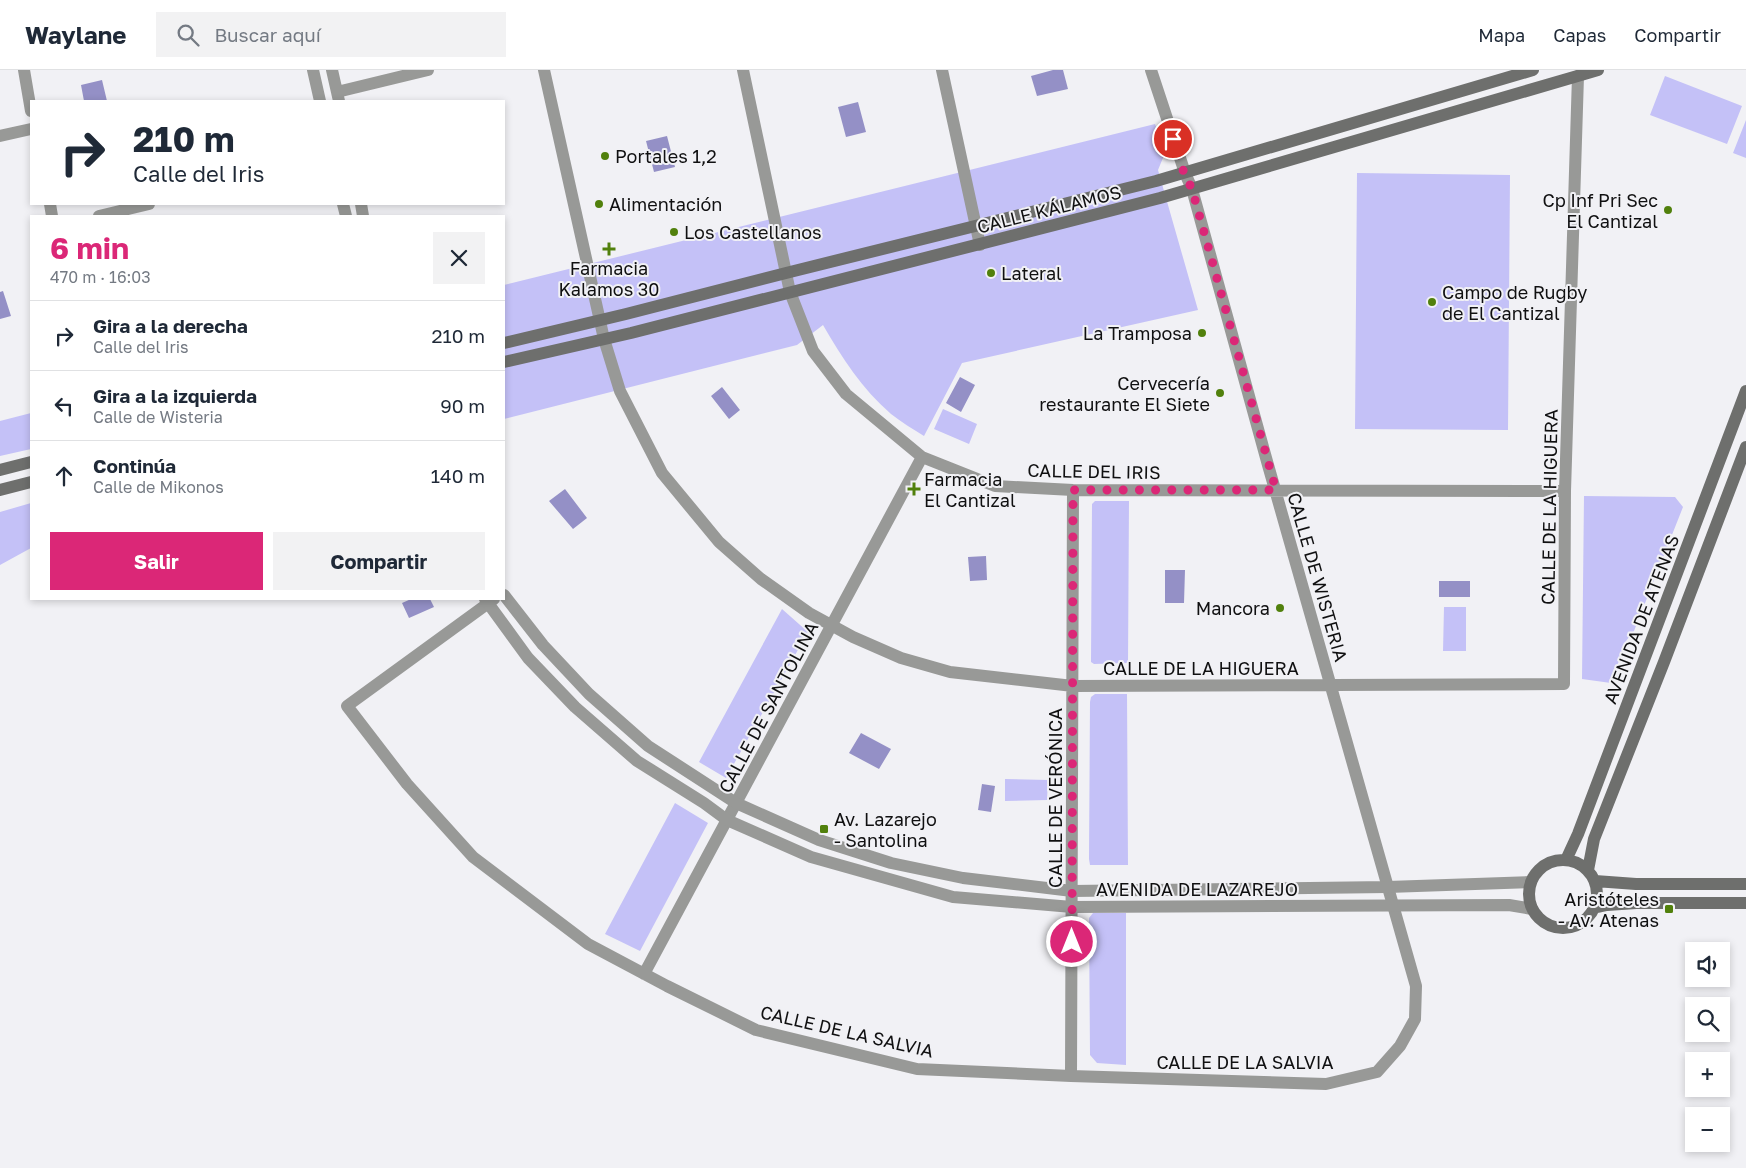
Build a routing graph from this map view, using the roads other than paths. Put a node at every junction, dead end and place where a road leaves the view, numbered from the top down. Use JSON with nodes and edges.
{"nodes":[{"id":1,"x":24,"y":70,"type":"edge"},
{"id":2,"x":313,"y":70,"type":"edge"},
{"id":3,"x":332,"y":70,"type":"edge"},
{"id":4,"x":428,"y":70,"type":"edge"},
{"id":5,"x":544,"y":70,"type":"edge"},
{"id":6,"x":743,"y":70,"type":"edge"},
{"id":7,"x":942,"y":70,"type":"edge"},
{"id":8,"x":1151,"y":70,"type":"edge"},
{"id":9,"x":1533,"y":70,"type":"edge"},
{"id":10,"x":1598,"y":70,"type":"edge"},
{"id":11,"x":1578,"y":76,"type":"junction"},
{"id":12,"x":338,"y":96,"type":"edge"},
{"id":13,"x":320,"y":100,"type":"edge"},
{"id":14,"x":30,"y":104,"type":"edge"},
{"id":15,"x":30,"y":129,"type":"edge"},
{"id":16,"x":0,"y":136,"type":"edge"},
{"id":17,"x":1184,"y":173,"type":"junction"},
{"id":18,"x":1192,"y":189,"type":"junction"},
{"id":19,"x":145,"y":205,"type":"edge"},
{"id":20,"x":103,"y":215,"type":"edge"},
{"id":21,"x":975,"y":226,"type":"junction"},
{"id":22,"x":980,"y":245,"type":"junction"},
{"id":23,"x":786,"y":273,"type":"junction"},
{"id":24,"x":790,"y":292,"type":"junction"},
{"id":25,"x":600,"y":320,"type":"junction"},
{"id":26,"x":604,"y":339,"type":"junction"},
{"id":27,"x":505,"y":343,"type":"edge"},
{"id":28,"x":505,"y":362,"type":"edge"},
{"id":29,"x":1746,"y":391,"type":"edge"},
{"id":30,"x":1746,"y":447,"type":"edge"},
{"id":31,"x":922,"y":457,"type":"junction"},
{"id":32,"x":30,"y":462,"type":"edge"},
{"id":33,"x":0,"y":470,"type":"edge"},
{"id":34,"x":30,"y":482,"type":"edge"},
{"id":35,"x":0,"y":490,"type":"edge"},
{"id":36,"x":1073,"y":490,"type":"junction"},
{"id":37,"x":1276,"y":490,"type":"junction"},
{"id":38,"x":1564,"y":491,"type":"junction"},
{"id":39,"x":505,"y":596,"type":"edge"},
{"id":40,"x":489,"y":600,"type":"edge"},
{"id":41,"x":831,"y":626,"type":"junction"},
{"id":42,"x":1072,"y":686,"type":"junction"},
{"id":43,"x":1331,"y":686,"type":"junction"},
{"id":44,"x":736,"y":803,"type":"junction"},
{"id":45,"x":727,"y":820,"type":"junction"},
{"id":46,"x":1566,"y":860,"type":"junction"},
{"id":47,"x":1591,"y":876,"type":"junction"},
{"id":48,"x":1530,"y":882,"type":"junction"},
{"id":49,"x":1746,"y":884,"type":"edge"},
{"id":50,"x":1388,"y":887,"type":"junction"},
{"id":51,"x":1072,"y":891,"type":"junction"},
{"id":52,"x":1746,"y":903,"type":"edge"},
{"id":53,"x":1394,"y":906,"type":"junction"},
{"id":54,"x":1072,"y":907,"type":"junction"},
{"id":55,"x":1594,"y":908,"type":"junction"},
{"id":56,"x":1532,"y":909,"type":"junction"},
{"id":57,"x":644,"y":974,"type":"junction"},
{"id":58,"x":1071,"y":1076,"type":"junction"}],
"edges":[{"from":1,"to":14,"type":"street"},
{"from":2,"to":13,"type":"street"},
{"from":3,"to":12,"type":"street"},
{"from":4,"to":12,"type":"street"},
{"from":5,"to":25,"type":"street","name":"CALLE DE LA HIGUERA"},
{"from":6,"to":23,"type":"street","name":"CALLE DEL IRIS"},
{"from":7,"to":21,"type":"street"},
{"from":8,"to":17,"type":"street","name":"CALLE DE WISTERIA"},
{"from":9,"to":17,"type":"main road","name":"CALLE KÁLAMOS"},
{"from":10,"to":11,"type":"main road","name":"CALLE KÁLAMOS"},
{"from":11,"to":18,"type":"main road","name":"CALLE KÁLAMOS"},
{"from":11,"to":38,"type":"street","name":"CALLE DE LA HIGUERA"},
{"from":15,"to":16,"type":"street"},
{"from":17,"to":18,"type":"street","name":"CALLE DE WISTERIA"},
{"from":17,"to":21,"type":"main road","name":"CALLE KÁLAMOS"},
{"from":18,"to":22,"type":"main road","name":"CALLE KÁLAMOS"},
{"from":18,"to":37,"type":"street","name":"CALLE DE WISTERIA"},
{"from":19,"to":20,"type":"street"},
{"from":21,"to":22,"type":"street"},
{"from":21,"to":23,"type":"main road","name":"CALLE KÁLAMOS"},
{"from":22,"to":24,"type":"main road","name":"CALLE KÁLAMOS"},
{"from":23,"to":24,"type":"street","name":"CALLE DEL IRIS"},
{"from":23,"to":25,"type":"main road","name":"CALLE KÁLAMOS"},
{"from":24,"to":26,"type":"main road","name":"CALLE KÁLAMOS"},
{"from":24,"to":31,"type":"street","name":"CALLE DEL IRIS"},
{"from":25,"to":26,"type":"street","name":"CALLE DE LA HIGUERA"},
{"from":25,"to":27,"type":"main road","name":"CALLE KÁLAMOS"},
{"from":26,"to":28,"type":"main road","name":"CALLE KÁLAMOS"},
{"from":26,"to":41,"type":"street","name":"CALLE DE LA HIGUERA"},
{"from":29,"to":46,"type":"main road","name":"AVENIDA DE ATENAS"},
{"from":30,"to":47,"type":"main road","name":"AVENIDA DE ATENAS"},
{"from":31,"to":36,"type":"street","name":"CALLE DEL IRIS"},
{"from":31,"to":41,"type":"street","name":"CALLE DE SANTOLINA"},
{"from":32,"to":33,"type":"main road"},
{"from":34,"to":35,"type":"main road"},
{"from":36,"to":37,"type":"street","name":"CALLE DEL IRIS"},
{"from":36,"to":42,"type":"street","name":"CALLE DE VERÓNICA"},
{"from":37,"to":38,"type":"street","name":"CALLE DEL IRIS"},
{"from":37,"to":43,"type":"street","name":"CALLE DE WISTERIA"},
{"from":38,"to":43,"type":"street","name":"CALLE DE LA HIGUERA"},
{"from":39,"to":44,"type":"street","name":"AVENIDA DE LAZAREJO"},
{"from":40,"to":45,"type":"street","name":"AVENIDA DE LAZAREJO"},
{"from":40,"to":57,"type":"street","name":"CALLE DE LA SALVIA"},
{"from":41,"to":42,"type":"street","name":"CALLE DE LA HIGUERA"},
{"from":41,"to":44,"type":"street","name":"CALLE DE SANTOLINA"},
{"from":42,"to":43,"type":"street","name":"CALLE DE LA HIGUERA"},
{"from":42,"to":51,"type":"street","name":"CALLE DE VERÓNICA"},
{"from":43,"to":50,"type":"street","name":"CALLE DE WISTERIA"},
{"from":44,"to":45,"type":"street","name":"CALLE DE SANTOLINA"},
{"from":44,"to":51,"type":"street","name":"AVENIDA DE LAZAREJO"},
{"from":45,"to":54,"type":"street","name":"AVENIDA DE LAZAREJO"},
{"from":45,"to":57,"type":"street","name":"CALLE DE SANTOLINA"},
{"from":46,"to":47,"type":"main road"},
{"from":46,"to":48,"type":"main road"},
{"from":47,"to":49,"type":"main road"},
{"from":47,"to":55,"type":"main road"},
{"from":48,"to":50,"type":"street","name":"AVENIDA DE LAZAREJO"},
{"from":48,"to":56,"type":"main road"},
{"from":50,"to":51,"type":"street","name":"AVENIDA DE LAZAREJO"},
{"from":50,"to":53,"type":"street","name":"CALLE DE LA SALVIA"},
{"from":51,"to":54,"type":"street","name":"CALLE DE VERÓNICA"},
{"from":52,"to":55,"type":"main road"},
{"from":53,"to":54,"type":"street","name":"AVENIDA DE LAZAREJO"},
{"from":53,"to":56,"type":"street","name":"AVENIDA DE LAZAREJO"},
{"from":53,"to":58,"type":"street","name":"CALLE DE LA SALVIA"},
{"from":54,"to":58,"type":"street","name":"CALLE DE VERÓNICA"},
{"from":55,"to":56,"type":"main road"},
{"from":57,"to":58,"type":"street","name":"CALLE DE LA SALVIA"}]}
